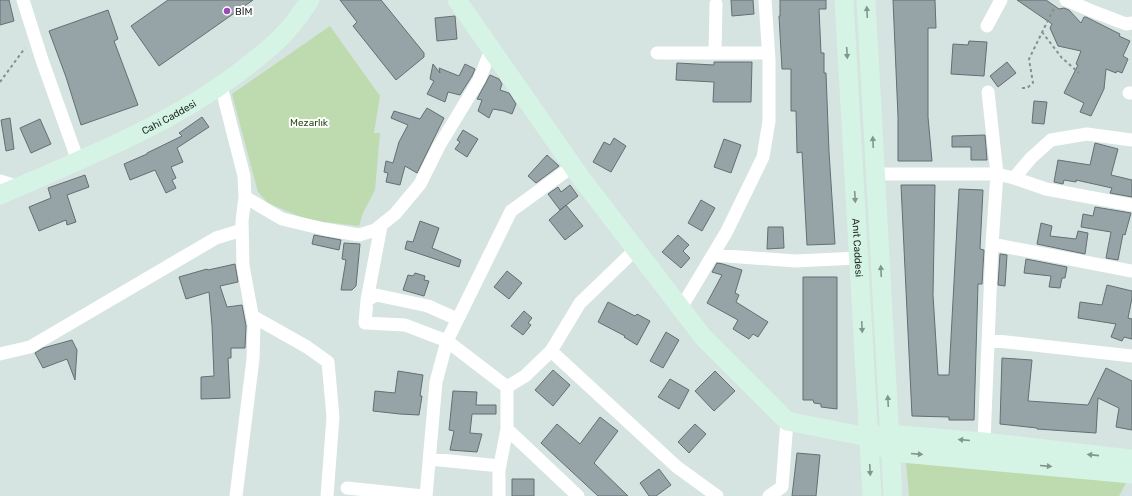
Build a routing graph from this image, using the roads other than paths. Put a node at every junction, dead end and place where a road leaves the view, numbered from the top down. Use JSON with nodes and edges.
{"nodes":[{"id":1,"x":22,"y":0,"type":"edge"},
{"id":2,"x":310,"y":0,"type":"edge"},
{"id":3,"x":456,"y":0,"type":"edge"},
{"id":4,"x":765,"y":0,"type":"edge"},
{"id":5,"x":844,"y":0,"type":"edge"},
{"id":6,"x":866,"y":0,"type":"edge"},
{"id":7,"x":1000,"y":0,"type":"edge"},
{"id":8,"x":1066,"y":0,"type":"edge"},
{"id":9,"x":716,"y":4,"type":"dead end"},
{"id":10,"x":1132,"y":23,"type":"edge"},
{"id":11,"x":988,"y":26,"type":"dead end"},
{"id":12,"x":491,"y":50,"type":"junction"},
{"id":13,"x":657,"y":53,"type":"dead end"},
{"id":14,"x":715,"y":53,"type":"junction"},
{"id":15,"x":768,"y":53,"type":"junction"},
{"id":16,"x":221,"y":86,"type":"junction"},
{"id":17,"x":988,"y":92,"type":"dead end"},
{"id":18,"x":1132,"y":140,"type":"edge"},
{"id":19,"x":78,"y":161,"type":"junction"},
{"id":20,"x":573,"y":166,"type":"junction"},
{"id":21,"x":875,"y":174,"type":"junction"},
{"id":22,"x":997,"y":174,"type":"junction"},
{"id":23,"x":1014,"y":178,"type":"junction"},
{"id":24,"x":0,"y":181,"type":"edge"},
{"id":25,"x":19,"y":187,"type":"junction"},
{"id":26,"x":0,"y":195,"type":"edge"},
{"id":27,"x":245,"y":197,"type":"junction"},
{"id":28,"x":1132,"y":205,"type":"edge"},
{"id":29,"x":381,"y":226,"type":"junction"},
{"id":30,"x":242,"y":230,"type":"junction"},
{"id":31,"x":992,"y":244,"type":"junction"},
{"id":32,"x":636,"y":249,"type":"junction"},
{"id":33,"x":713,"y":255,"type":"junction"},
{"id":34,"x":858,"y":258,"type":"junction"},
{"id":35,"x":1132,"y":271,"type":"edge"},
{"id":36,"x":367,"y":300,"type":"junction"},
{"id":37,"x":681,"y":308,"type":"junction"},
{"id":38,"x":252,"y":316,"type":"junction"},
{"id":39,"x":458,"y":319,"type":"junction"},
{"id":40,"x":989,"y":340,"type":"junction"},
{"id":41,"x":447,"y":341,"type":"junction"},
{"id":42,"x":552,"y":351,"type":"junction"},
{"id":43,"x":0,"y":354,"type":"edge"},
{"id":44,"x":1132,"y":356,"type":"edge"},
{"id":45,"x":508,"y":387,"type":"junction"},
{"id":46,"x":787,"y":421,"type":"junction"},
{"id":47,"x":506,"y":429,"type":"junction"},
{"id":48,"x":868,"y":437,"type":"junction"},
{"id":49,"x":984,"y":442,"type":"junction"},
{"id":50,"x":891,"y":443,"type":"junction"},
{"id":51,"x":430,"y":459,"type":"junction"},
{"id":52,"x":1132,"y":459,"type":"edge"},
{"id":53,"x":500,"y":466,"type":"junction"},
{"id":54,"x":1132,"y":474,"type":"edge"},
{"id":55,"x":347,"y":488,"type":"dead end"},
{"id":56,"x":782,"y":492,"type":"edge"},
{"id":57,"x":236,"y":496,"type":"edge"},
{"id":58,"x":327,"y":496,"type":"edge"},
{"id":59,"x":425,"y":496,"type":"edge"},
{"id":60,"x":499,"y":496,"type":"edge"},
{"id":61,"x":578,"y":496,"type":"edge"},
{"id":62,"x":717,"y":496,"type":"edge"},
{"id":63,"x":769,"y":496,"type":"edge"},
{"id":64,"x":872,"y":496,"type":"edge"},
{"id":65,"x":894,"y":496,"type":"edge"}],
"edges":[{"from":1,"to":19,"type":"street"},
{"from":2,"to":16,"type":"main road","name":"Cahi Caddesi"},
{"from":3,"to":12,"type":"main road"},
{"from":4,"to":15,"type":"street"},
{"from":5,"to":34,"type":"main road","name":"Anıt Caddesi","one_way":true},
{"from":21,"to":6,"type":"main road","one_way":true},
{"from":7,"to":11,"type":"street"},
{"from":8,"to":10,"type":"street"},
{"from":9,"to":14,"type":"street"},
{"from":12,"to":20,"type":"main road"},
{"from":12,"to":29,"type":"street"},
{"from":13,"to":14,"type":"street"},
{"from":14,"to":15,"type":"street"},
{"from":15,"to":33,"type":"street"},
{"from":16,"to":19,"type":"main road","name":"Cahi Caddesi"},
{"from":16,"to":27,"type":"street"},
{"from":17,"to":22,"type":"street"},
{"from":18,"to":23,"type":"street"},
{"from":19,"to":25,"type":"main road","name":"Cahi Caddesi"},
{"from":20,"to":32,"type":"main road"},
{"from":20,"to":39,"type":"street"},
{"from":21,"to":22,"type":"street"},
{"from":50,"to":21,"type":"main road","one_way":true},
{"from":22,"to":23,"type":"street"},
{"from":22,"to":31,"type":"street"},
{"from":23,"to":28,"type":"street"},
{"from":24,"to":25,"type":"street"},
{"from":25,"to":26,"type":"main road","name":"Cahi Caddesi"},
{"from":27,"to":29,"type":"street"},
{"from":27,"to":30,"type":"street"},
{"from":29,"to":36,"type":"street"},
{"from":30,"to":38,"type":"street"},
{"from":30,"to":43,"type":"street"},
{"from":31,"to":35,"type":"street"},
{"from":31,"to":40,"type":"street"},
{"from":32,"to":37,"type":"main road"},
{"from":32,"to":42,"type":"street"},
{"from":33,"to":34,"type":"street"},
{"from":33,"to":37,"type":"street"},
{"from":34,"to":48,"type":"main road","name":"Anıt Caddesi","one_way":true},
{"from":36,"to":39,"type":"street"},
{"from":36,"to":41,"type":"street"},
{"from":37,"to":46,"type":"main road"},
{"from":38,"to":57,"type":"street"},
{"from":38,"to":58,"type":"street"},
{"from":39,"to":41,"type":"street"},
{"from":40,"to":44,"type":"street"},
{"from":40,"to":49,"type":"street"},
{"from":41,"to":45,"type":"street"},
{"from":41,"to":51,"type":"street"},
{"from":42,"to":45,"type":"street"},
{"from":42,"to":62,"type":"street"},
{"from":45,"to":47,"type":"street"},
{"from":46,"to":48,"type":"main road"},
{"from":46,"to":56,"type":"street"},
{"from":47,"to":53,"type":"street"},
{"from":47,"to":61,"type":"street"},
{"from":48,"to":50,"type":"main road"},
{"from":48,"to":64,"type":"main road","name":"Anıt Caddesi","one_way":true},
{"from":49,"to":50,"type":"main road","one_way":true},
{"from":52,"to":49,"type":"main road","one_way":true},
{"from":50,"to":54,"type":"main road","one_way":true},
{"from":50,"to":65,"type":"main road"},
{"from":51,"to":53,"type":"street"},
{"from":51,"to":59,"type":"street"},
{"from":53,"to":60,"type":"street"},
{"from":55,"to":59,"type":"street"},
{"from":56,"to":63,"type":"street"}]}
